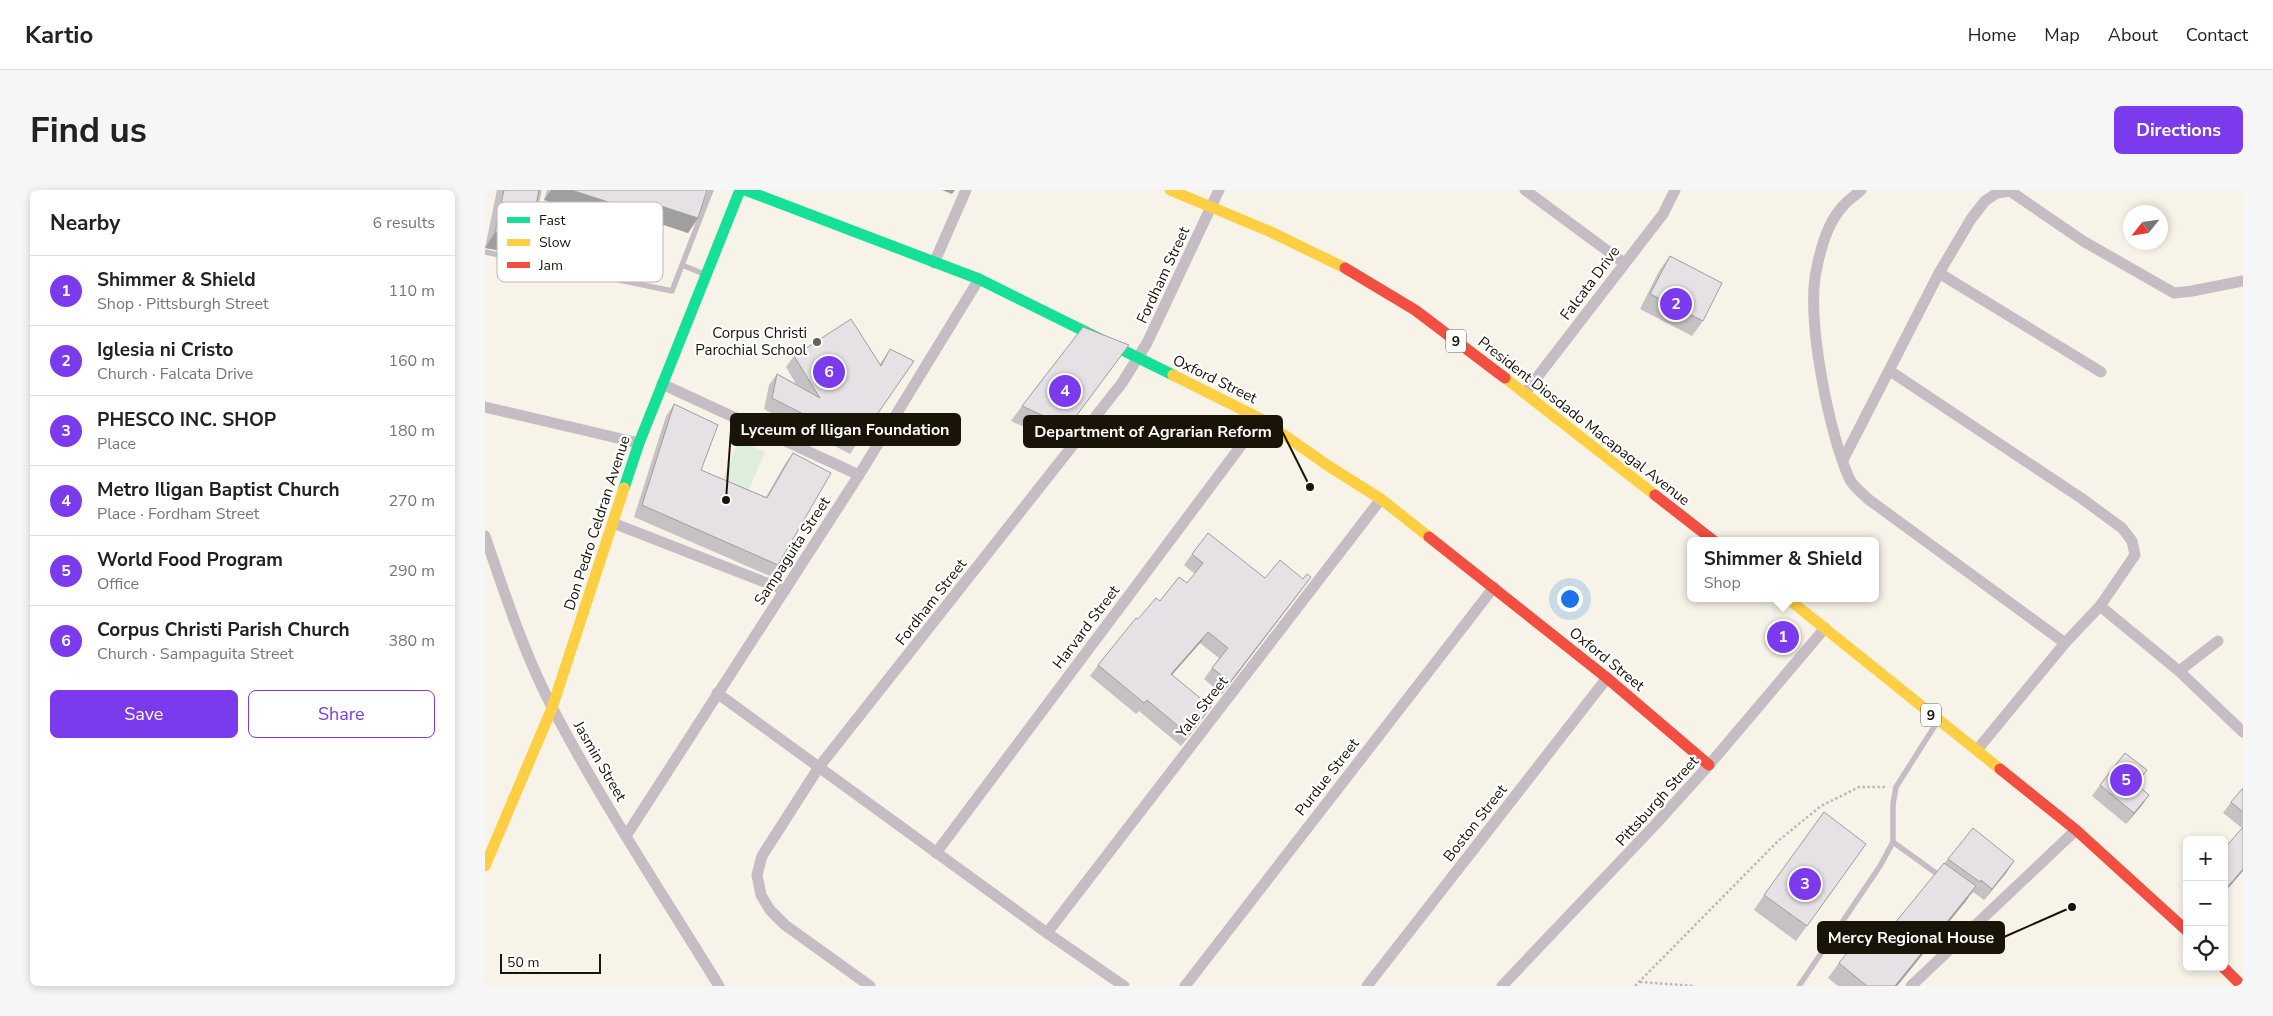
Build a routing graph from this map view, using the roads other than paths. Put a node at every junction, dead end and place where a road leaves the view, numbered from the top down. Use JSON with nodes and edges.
{"nodes":[{"id":1,"x":711,"y":190,"type":"edge"},
{"id":2,"x":740,"y":190,"type":"edge"},
{"id":3,"x":745,"y":190,"type":"edge"},
{"id":4,"x":966,"y":190,"type":"edge"},
{"id":5,"x":1170,"y":190,"type":"edge"},
{"id":6,"x":1219,"y":190,"type":"edge"},
{"id":7,"x":1525,"y":190,"type":"edge"},
{"id":8,"x":1675,"y":190,"type":"edge"},
{"id":9,"x":1861,"y":190,"type":"edge"},
{"id":10,"x":1212,"y":206,"type":"junction"},
{"id":11,"x":934,"y":263,"type":"junction"},
{"id":12,"x":1624,"y":263,"type":"junction"},
{"id":13,"x":682,"y":265,"type":"junction"},
{"id":14,"x":1939,"y":273,"type":"junction"},
{"id":15,"x":706,"y":275,"type":"junction"},
{"id":16,"x":979,"y":279,"type":"junction"},
{"id":17,"x":2243,"y":280,"type":"edge"},
{"id":18,"x":629,"y":282,"type":"edge"},
{"id":19,"x":1138,"y":358,"type":"junction"},
{"id":20,"x":1889,"y":371,"type":"junction"},
{"id":21,"x":2101,"y":372,"type":"dead end"},
{"id":22,"x":662,"y":384,"type":"junction"},
{"id":23,"x":1525,"y":393,"type":"junction"},
{"id":24,"x":485,"y":408,"type":"edge"},
{"id":25,"x":1261,"y":419,"type":"junction"},
{"id":26,"x":639,"y":443,"type":"junction"},
{"id":27,"x":1843,"y":460,"type":"junction"},
{"id":28,"x":859,"y":475,"type":"junction"},
{"id":29,"x":1381,"y":499,"type":"junction"},
{"id":30,"x":613,"y":523,"type":"junction"},
{"id":31,"x":485,"y":536,"type":"edge"},
{"id":32,"x":1709,"y":537,"type":"edge"},
{"id":33,"x":1494,"y":587,"type":"junction"},
{"id":34,"x":785,"y":590,"type":"junction"},
{"id":35,"x":1792,"y":602,"type":"edge"},
{"id":36,"x":2100,"y":606,"type":"junction"},
{"id":37,"x":1825,"y":628,"type":"junction"},
{"id":38,"x":2218,"y":641,"type":"dead end"},
{"id":39,"x":2065,"y":643,"type":"junction"},
{"id":40,"x":2179,"y":671,"type":"junction"},
{"id":41,"x":1607,"y":678,"type":"junction"},
{"id":42,"x":717,"y":693,"type":"junction"},
{"id":43,"x":552,"y":708,"type":"junction"},
{"id":44,"x":1938,"y":721,"type":"junction"},
{"id":45,"x":2243,"y":732,"type":"edge"},
{"id":46,"x":1977,"y":750,"type":"junction"},
{"id":47,"x":1709,"y":766,"type":"junction"},
{"id":48,"x":819,"y":767,"type":"junction"},
{"id":49,"x":2077,"y":830,"type":"junction"},
{"id":50,"x":627,"y":836,"type":"junction"},
{"id":51,"x":1893,"y":842,"type":"junction"},
{"id":52,"x":936,"y":853,"type":"junction"},
{"id":53,"x":485,"y":866,"type":"edge"},
{"id":54,"x":1948,"y":882,"type":"edge"},
{"id":55,"x":2183,"y":927,"type":"edge"},
{"id":56,"x":1047,"y":933,"type":"junction"},
{"id":57,"x":2227,"y":971,"type":"edge"},
{"id":58,"x":719,"y":986,"type":"edge"},
{"id":59,"x":870,"y":986,"type":"edge"},
{"id":60,"x":1124,"y":986,"type":"edge"},
{"id":61,"x":1185,"y":986,"type":"edge"},
{"id":62,"x":1367,"y":986,"type":"edge"},
{"id":63,"x":1502,"y":986,"type":"edge"},
{"id":64,"x":1799,"y":986,"type":"edge"},
{"id":65,"x":1911,"y":986,"type":"edge"},
{"id":66,"x":2242,"y":986,"type":"edge"}],
"edges":[{"from":1,"to":13,"type":"lane"},
{"from":2,"to":15,"type":"main road","name":"Don Pedro Celdran Avenue"},
{"from":3,"to":11,"type":"main road","name":"Oxford Street"},
{"from":4,"to":11,"type":"street"},
{"from":5,"to":10,"type":"main road","name":"President Diosdado Macapagal Avenue","number":"9"},
{"from":6,"to":10,"type":"street","name":"Fordham Street"},
{"from":7,"to":12,"type":"street"},
{"from":8,"to":12,"type":"street","name":"Falcata Drive"},
{"from":9,"to":27,"type":"street"},
{"from":10,"to":19,"type":"street","name":"Fordham Street"},
{"from":10,"to":23,"type":"main road","name":"President Diosdado Macapagal Avenue","number":"9"},
{"from":11,"to":16,"type":"main road","name":"Oxford Street"},
{"from":12,"to":23,"type":"street","name":"Falcata Drive"},
{"from":13,"to":15,"type":"lane"},
{"from":13,"to":18,"type":"lane"},
{"from":14,"to":17,"type":"street"},
{"from":14,"to":20,"type":"street"},
{"from":14,"to":21,"type":"street"},
{"from":15,"to":22,"type":"main road","name":"Don Pedro Celdran Avenue"},
{"from":16,"to":19,"type":"main road","name":"Oxford Street"},
{"from":16,"to":28,"type":"street","name":"Sampaguita Street"},
{"from":19,"to":25,"type":"main road","name":"Oxford Street"},
{"from":19,"to":48,"type":"street","name":"Fordham Street"},
{"from":20,"to":27,"type":"street"},
{"from":20,"to":36,"type":"street"},
{"from":22,"to":26,"type":"main road","name":"Don Pedro Celdran Avenue"},
{"from":22,"to":28,"type":"street"},
{"from":23,"to":32,"type":"main road","name":"President Diosdado Macapagal Avenue","number":"9"},
{"from":24,"to":26,"type":"street"},
{"from":25,"to":29,"type":"main road","name":"Oxford Street"},
{"from":25,"to":52,"type":"street","name":"Harvard Street"},
{"from":26,"to":30,"type":"main road","name":"Don Pedro Celdran Avenue"},
{"from":27,"to":39,"type":"street"},
{"from":28,"to":34,"type":"street","name":"Sampaguita Street"},
{"from":29,"to":33,"type":"main road","name":"Oxford Street"},
{"from":29,"to":56,"type":"street","name":"Yale Street"},
{"from":30,"to":34,"type":"street"},
{"from":30,"to":43,"type":"main road","name":"Don Pedro Celdran Avenue"},
{"from":31,"to":43,"type":"street","name":"Jasmin Street"},
{"from":33,"to":41,"type":"main road","name":"Oxford Street"},
{"from":33,"to":61,"type":"street","name":"Purdue Street"},
{"from":34,"to":42,"type":"street","name":"Sampaguita Street"},
{"from":35,"to":37,"type":"main road","number":"9"},
{"from":36,"to":39,"type":"street"},
{"from":36,"to":40,"type":"street"},
{"from":37,"to":44,"type":"main road","number":"9"},
{"from":37,"to":47,"type":"street","name":"Pittsburgh Street"},
{"from":38,"to":40,"type":"street"},
{"from":39,"to":46,"type":"street"},
{"from":40,"to":45,"type":"street"},
{"from":41,"to":47,"type":"main road","name":"Oxford Street"},
{"from":41,"to":62,"type":"street","name":"Boston Street"},
{"from":42,"to":48,"type":"street"},
{"from":42,"to":50,"type":"street","name":"Sampaguita Street"},
{"from":43,"to":50,"type":"street","name":"Jasmin Street"},
{"from":43,"to":53,"type":"main road","name":"Don Pedro Celdran Avenue"},
{"from":44,"to":46,"type":"main road","number":"9"},
{"from":44,"to":51,"type":"lane"},
{"from":46,"to":49,"type":"main road","number":"9"},
{"from":47,"to":63,"type":"street","name":"Pittsburgh Street"},
{"from":48,"to":52,"type":"street"},
{"from":48,"to":59,"type":"street","name":"Fordham Street"},
{"from":49,"to":55,"type":"main road","number":"9"},
{"from":49,"to":65,"type":"street"},
{"from":50,"to":58,"type":"street","name":"Jasmin Street"},
{"from":51,"to":54,"type":"lane"},
{"from":51,"to":64,"type":"lane"},
{"from":52,"to":56,"type":"street"},
{"from":56,"to":60,"type":"street"},
{"from":57,"to":66,"type":"main road"}]}
